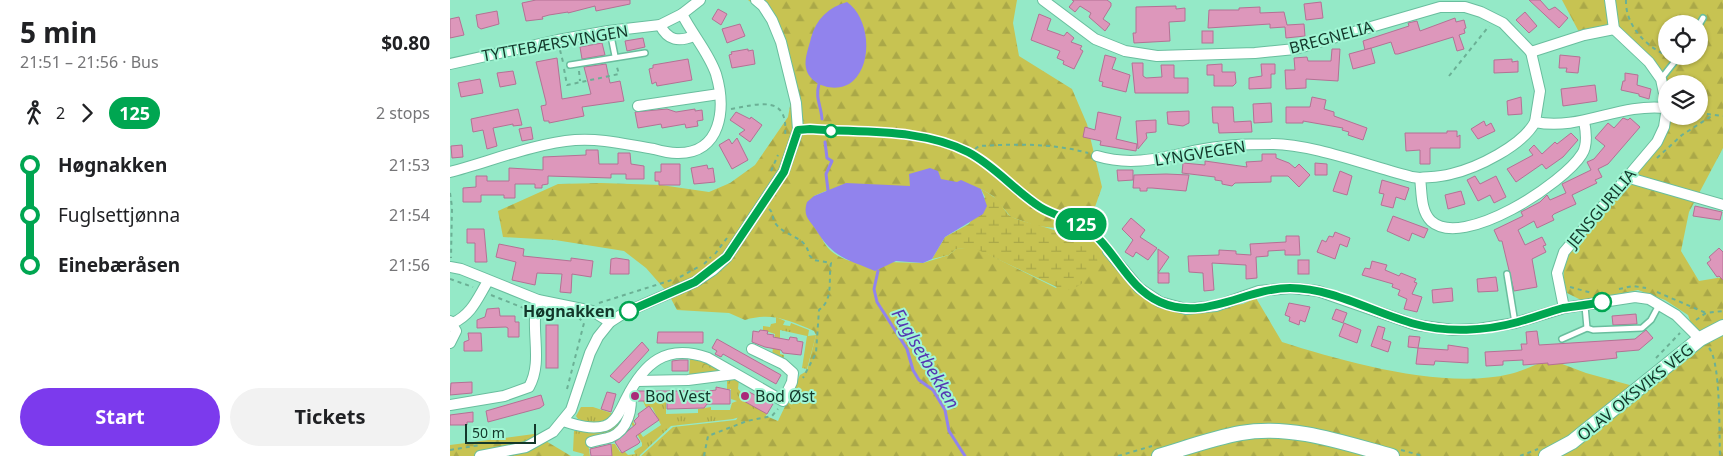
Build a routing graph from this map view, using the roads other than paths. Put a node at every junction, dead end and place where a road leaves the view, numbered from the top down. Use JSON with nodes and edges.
{"nodes":[{"id":1,"x":700,"y":0,"type":"edge"},
{"id":2,"x":756,"y":0,"type":"edge"},
{"id":3,"x":1043,"y":0,"type":"edge"},
{"id":4,"x":1610,"y":0,"type":"edge"},
{"id":5,"x":682,"y":14,"type":"junction"},
{"id":6,"x":660,"y":25,"type":"junction"},
{"id":7,"x":1614,"y":29,"type":"junction"},
{"id":8,"x":610,"y":31,"type":"junction"},
{"id":9,"x":694,"y":36,"type":"junction"},
{"id":10,"x":1531,"y":52,"type":"junction"},
{"id":11,"x":645,"y":53,"type":"dead end"},
{"id":12,"x":615,"y":56,"type":"junction"},
{"id":13,"x":450,"y":64,"type":"edge"},
{"id":14,"x":570,"y":65,"type":"dead end"},
{"id":15,"x":1658,"y":76,"type":"edge"},
{"id":16,"x":719,"y":94,"type":"junction"},
{"id":17,"x":638,"y":106,"type":"dead end"},
{"id":18,"x":1658,"y":108,"type":"edge"},
{"id":19,"x":1584,"y":121,"type":"junction"},
{"id":20,"x":1535,"y":122,"type":"junction"},
{"id":21,"x":1664,"y":125,"type":"edge"},
{"id":22,"x":798,"y":130,"type":"junction"},
{"id":23,"x":1097,"y":156,"type":"road end"},
{"id":24,"x":450,"y":172,"type":"edge"},
{"id":25,"x":1626,"y":177,"type":"junction"},
{"id":26,"x":1420,"y":178,"type":"junction"},
{"id":27,"x":1723,"y":205,"type":"edge"},
{"id":28,"x":1108,"y":251,"type":"joint"},
{"id":29,"x":450,"y":267,"type":"edge"},
{"id":30,"x":1506,"y":274,"type":"dead end"},
{"id":31,"x":488,"y":281,"type":"junction"},
{"id":32,"x":538,"y":300,"type":"junction"},
{"id":33,"x":1660,"y":305,"type":"junction"},
{"id":34,"x":1585,"y":306,"type":"junction"},
{"id":35,"x":1564,"y":308,"type":"junction"},
{"id":36,"x":451,"y":322,"type":"edge"},
{"id":37,"x":610,"y":322,"type":"junction"},
{"id":38,"x":1515,"y":323,"type":"junction"},
{"id":39,"x":1723,"y":327,"type":"edge"},
{"id":40,"x":1587,"y":328,"type":"junction"},
{"id":41,"x":1562,"y":339,"type":"dead end"},
{"id":42,"x":1700,"y":340,"type":"junction"},
{"id":43,"x":450,"y":343,"type":"edge"},
{"id":44,"x":752,"y":349,"type":"dead end"},
{"id":45,"x":735,"y":374,"type":"junction"},
{"id":46,"x":637,"y":381,"type":"junction"},
{"id":47,"x":630,"y":391,"type":"junction"},
{"id":48,"x":450,"y":404,"type":"edge"},
{"id":49,"x":563,"y":421,"type":"junction"},
{"id":50,"x":591,"y":442,"type":"dead end"},
{"id":51,"x":1544,"y":452,"type":"edge"},
{"id":52,"x":480,"y":456,"type":"edge"},
{"id":53,"x":1159,"y":456,"type":"edge"},
{"id":54,"x":1392,"y":456,"type":"edge"}],
"edges":[{"from":1,"to":5,"type":"street","name":"TYTTEBÆRSVINGEN"},
{"from":2,"to":22,"type":"street"},
{"from":3,"to":10,"type":"street","name":"BREGNELIA"},
{"from":4,"to":7,"type":"street"},
{"from":5,"to":6,"type":"street","name":"TYTTEBÆRSVINGEN"},
{"from":5,"to":9,"type":"street"},
{"from":6,"to":8,"type":"street","name":"TYTTEBÆRSVINGEN"},
{"from":6,"to":9,"type":"street"},
{"from":7,"to":10,"type":"street"},
{"from":7,"to":15,"type":"street"},
{"from":8,"to":12,"type":"lane"},
{"from":8,"to":13,"type":"street","name":"TYTTEBÆRSVINGEN"},
{"from":9,"to":16,"type":"street"},
{"from":10,"to":20,"type":"street"},
{"from":11,"to":12,"type":"lane"},
{"from":12,"to":14,"type":"lane"},
{"from":16,"to":17,"type":"street"},
{"from":16,"to":24,"type":"street"},
{"from":18,"to":19,"type":"street"},
{"from":19,"to":20,"type":"street"},
{"from":19,"to":26,"type":"street"},
{"from":20,"to":26,"type":"street","name":"LYNGVEGEN"},
{"from":21,"to":25,"type":"street","name":"JENSGURILIA"},
{"from":22,"to":28,"type":"lane"},
{"from":22,"to":37,"type":"street"},
{"from":23,"to":26,"type":"street","name":"LYNGVEGEN"},
{"from":25,"to":27,"type":"street"},
{"from":25,"to":35,"type":"street","name":"JENSGURILIA"},
{"from":28,"to":38,"type":"street"},
{"from":29,"to":31,"type":"street"},
{"from":30,"to":38,"type":"lane"},
{"from":31,"to":32,"type":"street"},
{"from":31,"to":36,"type":"street"},
{"from":32,"to":37,"type":"street"},
{"from":32,"to":48,"type":"street"},
{"from":33,"to":34,"type":"street"},
{"from":33,"to":40,"type":"lane"},
{"from":33,"to":42,"type":"street"},
{"from":34,"to":35,"type":"street"},
{"from":34,"to":40,"type":"lane"},
{"from":35,"to":38,"type":"street"},
{"from":36,"to":43,"type":"street"},
{"from":37,"to":49,"type":"street"},
{"from":39,"to":42,"type":"street","name":"OLAV OKSVIKS VEG"},
{"from":40,"to":41,"type":"lane"},
{"from":42,"to":51,"type":"street","name":"OLAV OKSVIKS VEG"},
{"from":44,"to":45,"type":"street"},
{"from":45,"to":46,"type":"street"},
{"from":45,"to":46,"type":"street"},
{"from":46,"to":47,"type":"street"},
{"from":47,"to":49,"type":"street"},
{"from":47,"to":50,"type":"street"},
{"from":49,"to":52,"type":"street"},
{"from":53,"to":54,"type":"street"}]}
